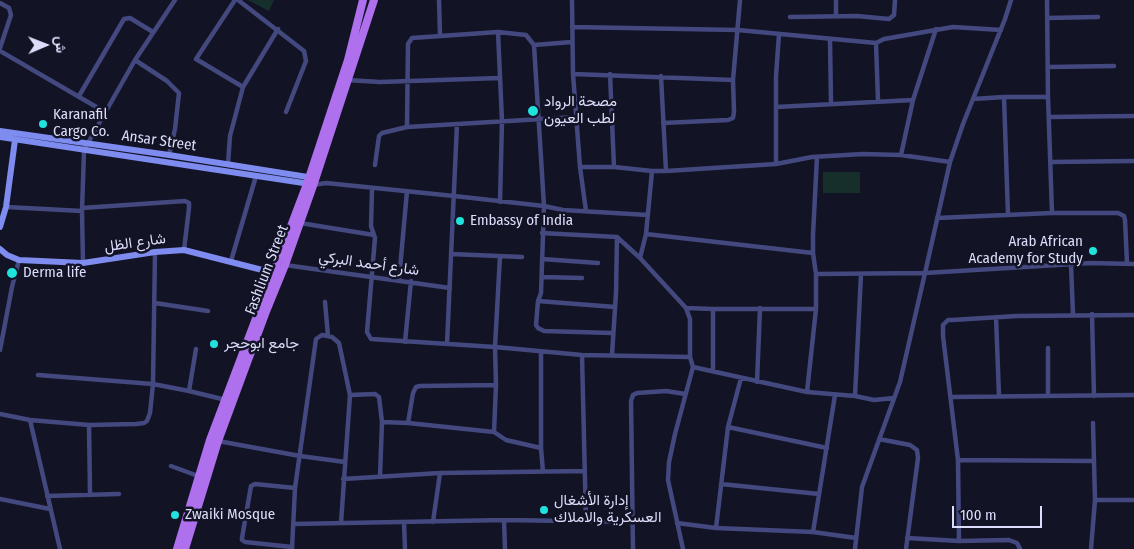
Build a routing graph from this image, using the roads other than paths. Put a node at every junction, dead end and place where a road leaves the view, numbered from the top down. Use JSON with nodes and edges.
{"nodes":[{"id":1,"x":175,"y":0,"type":"edge"},
{"id":2,"x":237,"y":0,"type":"edge"},
{"id":3,"x":363,"y":0,"type":"edge"},
{"id":4,"x":374,"y":0,"type":"edge"},
{"id":5,"x":439,"y":0,"type":"edge"},
{"id":6,"x":572,"y":0,"type":"edge"},
{"id":7,"x":740,"y":0,"type":"edge"},
{"id":8,"x":836,"y":0,"type":"edge"},
{"id":9,"x":895,"y":0,"type":"edge"},
{"id":10,"x":1011,"y":0,"type":"edge"},
{"id":11,"x":1047,"y":0,"type":"edge"},
{"id":12,"x":0,"y":3,"type":"edge"},
{"id":13,"x":836,"y":16,"type":"junction"},
{"id":14,"x":790,"y":17,"type":"dead end"},
{"id":15,"x":1098,"y":17,"type":"dead end"},
{"id":16,"x":1047,"y":18,"type":"junction"},
{"id":17,"x":572,"y":27,"type":"junction"},
{"id":18,"x":278,"y":29,"type":"junction"},
{"id":19,"x":936,"y":29,"type":"junction"},
{"id":20,"x":738,"y":30,"type":"junction"},
{"id":21,"x":1001,"y":30,"type":"junction"},
{"id":22,"x":153,"y":32,"type":"junction"},
{"id":23,"x":498,"y":32,"type":"junction"},
{"id":24,"x":488,"y":33,"type":"junction"},
{"id":25,"x":779,"y":34,"type":"junction"},
{"id":26,"x":440,"y":35,"type":"junction"},
{"id":27,"x":499,"y":39,"type":"junction"},
{"id":28,"x":830,"y":40,"type":"junction"},
{"id":29,"x":572,"y":42,"type":"junction"},
{"id":30,"x":876,"y":43,"type":"junction"},
{"id":31,"x":534,"y":45,"type":"junction"},
{"id":32,"x":0,"y":49,"type":"edge"},
{"id":33,"x":135,"y":60,"type":"junction"},
{"id":34,"x":1114,"y":66,"type":"dead end"},
{"id":35,"x":1048,"y":67,"type":"junction"},
{"id":36,"x":574,"y":74,"type":"junction"},
{"id":37,"x":610,"y":74,"type":"junction"},
{"id":38,"x":661,"y":76,"type":"junction"},
{"id":39,"x":500,"y":78,"type":"junction"},
{"id":40,"x":347,"y":80,"type":"junction"},
{"id":41,"x":733,"y":80,"type":"junction"},
{"id":42,"x":407,"y":82,"type":"junction"},
{"id":43,"x":242,"y":87,"type":"junction"},
{"id":44,"x":79,"y":96,"type":"junction"},
{"id":45,"x":1048,"y":96,"type":"junction"},
{"id":46,"x":1004,"y":97,"type":"junction"},
{"id":47,"x":973,"y":99,"type":"junction"},
{"id":48,"x":913,"y":100,"type":"junction"},
{"id":49,"x":878,"y":101,"type":"junction"},
{"id":50,"x":831,"y":104,"type":"junction"},
{"id":51,"x":776,"y":107,"type":"junction"},
{"id":52,"x":105,"y":112,"type":"junction"},
{"id":53,"x":286,"y":112,"type":"dead end"},
{"id":54,"x":1134,"y":116,"type":"edge"},
{"id":55,"x":576,"y":117,"type":"junction"},
{"id":56,"x":1048,"y":117,"type":"junction"},
{"id":57,"x":538,"y":120,"type":"junction"},
{"id":58,"x":502,"y":121,"type":"junction"},
{"id":59,"x":663,"y":123,"type":"junction"},
{"id":60,"x":457,"y":124,"type":"junction"},
{"id":61,"x":407,"y":127,"type":"junction"},
{"id":62,"x":0,"y":131,"type":"edge"},
{"id":63,"x":0,"y":138,"type":"edge"},
{"id":64,"x":16,"y":140,"type":"junction"},
{"id":65,"x":86,"y":147,"type":"junction"},
{"id":66,"x":169,"y":155,"type":"junction"},
{"id":67,"x":901,"y":155,"type":"junction"},
{"id":68,"x":817,"y":157,"type":"junction"},
{"id":69,"x":1134,"y":161,"type":"edge"},
{"id":70,"x":950,"y":162,"type":"junction"},
{"id":71,"x":1050,"y":162,"type":"junction"},
{"id":72,"x":228,"y":164,"type":"junction"},
{"id":73,"x":776,"y":164,"type":"junction"},
{"id":74,"x":376,"y":165,"type":"dead end"},
{"id":75,"x":580,"y":167,"type":"junction"},
{"id":76,"x":614,"y":167,"type":"junction"},
{"id":77,"x":652,"y":171,"type":"junction"},
{"id":78,"x":666,"y":171,"type":"junction"},
{"id":79,"x":256,"y":176,"type":"junction"},
{"id":80,"x":311,"y":181,"type":"junction"},
{"id":81,"x":372,"y":189,"type":"junction"},
{"id":82,"x":406,"y":191,"type":"junction"},
{"id":83,"x":454,"y":196,"type":"junction"},
{"id":84,"x":500,"y":202,"type":"junction"},
{"id":85,"x":544,"y":206,"type":"junction"},
{"id":86,"x":6,"y":207,"type":"junction"},
{"id":87,"x":82,"y":209,"type":"junction"},
{"id":88,"x":586,"y":211,"type":"junction"},
{"id":89,"x":1052,"y":213,"type":"junction"},
{"id":90,"x":648,"y":215,"type":"junction"},
{"id":91,"x":1008,"y":215,"type":"junction"},
{"id":92,"x":937,"y":218,"type":"junction"},
{"id":93,"x":300,"y":223,"type":"junction"},
{"id":94,"x":0,"y":227,"type":"edge"},
{"id":95,"x":542,"y":234,"type":"junction"},
{"id":96,"x":646,"y":234,"type":"junction"},
{"id":97,"x":374,"y":235,"type":"junction"},
{"id":98,"x":617,"y":238,"type":"junction"},
{"id":99,"x":0,"y":248,"type":"edge"},
{"id":100,"x":184,"y":250,"type":"junction"},
{"id":101,"x":155,"y":252,"type":"junction"},
{"id":102,"x":813,"y":253,"type":"junction"},
{"id":103,"x":451,"y":254,"type":"junction"},
{"id":104,"x":500,"y":256,"type":"junction"},
{"id":105,"x":522,"y":257,"type":"dead end"},
{"id":106,"x":640,"y":258,"type":"junction"},
{"id":107,"x":542,"y":259,"type":"junction"},
{"id":108,"x":19,"y":260,"type":"junction"},
{"id":109,"x":231,"y":261,"type":"junction"},
{"id":110,"x":83,"y":263,"type":"junction"},
{"id":111,"x":598,"y":263,"type":"dead end"},
{"id":112,"x":1127,"y":263,"type":"junction"},
{"id":113,"x":285,"y":264,"type":"junction"},
{"id":114,"x":1134,"y":264,"type":"edge"},
{"id":115,"x":1071,"y":265,"type":"junction"},
{"id":116,"x":274,"y":273,"type":"junction"},
{"id":117,"x":925,"y":273,"type":"junction"},
{"id":118,"x":816,"y":274,"type":"junction"},
{"id":119,"x":861,"y":274,"type":"junction"},
{"id":120,"x":370,"y":276,"type":"junction"},
{"id":121,"x":542,"y":277,"type":"junction"},
{"id":122,"x":582,"y":278,"type":"dead end"},
{"id":123,"x":399,"y":280,"type":"junction"},
{"id":124,"x":411,"y":281,"type":"junction"},
{"id":125,"x":450,"y":288,"type":"junction"},
{"id":126,"x":538,"y":301,"type":"junction"},
{"id":127,"x":155,"y":302,"type":"junction"},
{"id":128,"x":325,"y":302,"type":"dead end"},
{"id":129,"x":615,"y":307,"type":"junction"},
{"id":130,"x":686,"y":308,"type":"junction"},
{"id":131,"x":760,"y":308,"type":"junction"},
{"id":132,"x":713,"y":309,"type":"junction"},
{"id":133,"x":816,"y":309,"type":"junction"},
{"id":134,"x":208,"y":311,"type":"dead end"},
{"id":135,"x":1074,"y":314,"type":"junction"},
{"id":136,"x":1092,"y":314,"type":"junction"},
{"id":137,"x":1134,"y":314,"type":"edge"},
{"id":138,"x":996,"y":317,"type":"junction"},
{"id":139,"x":612,"y":333,"type":"junction"},
{"id":140,"x":328,"y":336,"type":"junction"},
{"id":141,"x":404,"y":342,"type":"junction"},
{"id":142,"x":448,"y":344,"type":"junction"},
{"id":143,"x":495,"y":347,"type":"junction"},
{"id":144,"x":1048,"y":348,"type":"dead end"},
{"id":145,"x":196,"y":349,"type":"dead end"},
{"id":146,"x":0,"y":350,"type":"edge"},
{"id":147,"x":540,"y":351,"type":"junction"},
{"id":148,"x":582,"y":355,"type":"junction"},
{"id":149,"x":612,"y":355,"type":"junction"},
{"id":150,"x":690,"y":357,"type":"junction"},
{"id":151,"x":692,"y":368,"type":"junction"},
{"id":152,"x":713,"y":371,"type":"junction"},
{"id":153,"x":38,"y":374,"type":"dead end"},
{"id":154,"x":741,"y":378,"type":"junction"},
{"id":155,"x":757,"y":382,"type":"junction"},
{"id":156,"x":153,"y":384,"type":"junction"},
{"id":157,"x":496,"y":385,"type":"junction"},
{"id":158,"x":189,"y":391,"type":"junction"},
{"id":159,"x":807,"y":392,"type":"junction"},
{"id":160,"x":350,"y":394,"type":"junction"},
{"id":161,"x":685,"y":394,"type":"junction"},
{"id":162,"x":835,"y":395,"type":"junction"},
{"id":163,"x":1134,"y":395,"type":"edge"},
{"id":164,"x":855,"y":396,"type":"junction"},
{"id":165,"x":999,"y":396,"type":"junction"},
{"id":166,"x":1048,"y":396,"type":"junction"},
{"id":167,"x":1094,"y":396,"type":"junction"},
{"id":168,"x":950,"y":397,"type":"junction"},
{"id":169,"x":894,"y":398,"type":"junction"},
{"id":170,"x":226,"y":400,"type":"junction"},
{"id":171,"x":0,"y":414,"type":"edge"},
{"id":172,"x":30,"y":420,"type":"junction"},
{"id":173,"x":382,"y":422,"type":"junction"},
{"id":174,"x":408,"y":423,"type":"junction"},
{"id":175,"x":1093,"y":423,"type":"dead end"},
{"id":176,"x":89,"y":425,"type":"junction"},
{"id":177,"x":728,"y":427,"type":"junction"},
{"id":178,"x":494,"y":432,"type":"junction"},
{"id":179,"x":879,"y":439,"type":"junction"},
{"id":180,"x":218,"y":441,"type":"junction"},
{"id":181,"x":541,"y":448,"type":"junction"},
{"id":182,"x":826,"y":448,"type":"junction"},
{"id":183,"x":300,"y":456,"type":"junction"},
{"id":184,"x":958,"y":460,"type":"junction"},
{"id":185,"x":1094,"y":461,"type":"junction"},
{"id":186,"x":344,"y":462,"type":"junction"},
{"id":187,"x":171,"y":466,"type":"dead end"},
{"id":188,"x":584,"y":471,"type":"junction"},
{"id":189,"x":543,"y":472,"type":"junction"},
{"id":190,"x":440,"y":473,"type":"junction"},
{"id":191,"x":198,"y":476,"type":"junction"},
{"id":192,"x":380,"y":476,"type":"junction"},
{"id":193,"x":344,"y":478,"type":"junction"},
{"id":194,"x":721,"y":484,"type":"junction"},
{"id":195,"x":295,"y":488,"type":"junction"},
{"id":196,"x":90,"y":494,"type":"junction"},
{"id":197,"x":119,"y":494,"type":"dead end"},
{"id":198,"x":819,"y":494,"type":"junction"},
{"id":199,"x":47,"y":496,"type":"junction"},
{"id":200,"x":0,"y":499,"type":"edge"},
{"id":201,"x":1095,"y":500,"type":"junction"},
{"id":202,"x":1134,"y":500,"type":"edge"},
{"id":203,"x":50,"y":509,"type":"junction"},
{"id":204,"x":504,"y":520,"type":"junction"},
{"id":205,"x":404,"y":522,"type":"junction"},
{"id":206,"x":432,"y":522,"type":"junction"},
{"id":207,"x":586,"y":522,"type":"junction"},
{"id":208,"x":633,"y":522,"type":"junction"},
{"id":209,"x":341,"y":523,"type":"junction"},
{"id":210,"x":677,"y":523,"type":"junction"},
{"id":211,"x":293,"y":524,"type":"junction"},
{"id":212,"x":187,"y":528,"type":"junction"},
{"id":213,"x":716,"y":528,"type":"junction"},
{"id":214,"x":813,"y":532,"type":"junction"},
{"id":215,"x":856,"y":538,"type":"junction"},
{"id":216,"x":907,"y":538,"type":"junction"},
{"id":217,"x":959,"y":542,"type":"junction"},
{"id":218,"x":292,"y":548,"type":"edge"},
{"id":219,"x":60,"y":549,"type":"edge"},
{"id":220,"x":177,"y":549,"type":"edge"},
{"id":221,"x":185,"y":549,"type":"edge"},
{"id":222,"x":405,"y":549,"type":"edge"},
{"id":223,"x":506,"y":549,"type":"edge"},
{"id":224,"x":634,"y":549,"type":"edge"},
{"id":225,"x":682,"y":549,"type":"edge"},
{"id":226,"x":855,"y":549,"type":"edge"},
{"id":227,"x":906,"y":549,"type":"edge"},
{"id":228,"x":1020,"y":549,"type":"edge"},
{"id":229,"x":1091,"y":549,"type":"edge"}],
"edges":[{"from":1,"to":22,"type":"street"},
{"from":2,"to":18,"type":"street"},
{"from":2,"to":43,"type":"street"},
{"from":3,"to":80,"type":"main road","name":"Fashlium Street"},
{"from":4,"to":40,"type":"main road","name":"Fashlium Street"},
{"from":5,"to":26,"type":"street"},
{"from":6,"to":17,"type":"street"},
{"from":7,"to":20,"type":"street"},
{"from":8,"to":13,"type":"street"},
{"from":9,"to":13,"type":"street"},
{"from":10,"to":21,"type":"street"},
{"from":11,"to":16,"type":"street"},
{"from":12,"to":32,"type":"street"},
{"from":13,"to":14,"type":"street"},
{"from":15,"to":16,"type":"street"},
{"from":16,"to":35,"type":"street"},
{"from":17,"to":20,"type":"street"},
{"from":17,"to":29,"type":"street"},
{"from":18,"to":43,"type":"street"},
{"from":18,"to":53,"type":"street"},
{"from":19,"to":21,"type":"street"},
{"from":19,"to":30,"type":"street"},
{"from":19,"to":48,"type":"street"},
{"from":20,"to":25,"type":"street"},
{"from":20,"to":41,"type":"street"},
{"from":21,"to":47,"type":"street"},
{"from":22,"to":33,"type":"street"},
{"from":22,"to":44,"type":"street"},
{"from":23,"to":24,"type":"street"},
{"from":23,"to":27,"type":"street"},
{"from":23,"to":31,"type":"street"},
{"from":24,"to":26,"type":"street"},
{"from":24,"to":27,"type":"street"},
{"from":25,"to":28,"type":"street"},
{"from":25,"to":51,"type":"street"},
{"from":26,"to":42,"type":"street"},
{"from":27,"to":39,"type":"street"},
{"from":28,"to":30,"type":"street"},
{"from":28,"to":50,"type":"street"},
{"from":29,"to":31,"type":"street"},
{"from":29,"to":36,"type":"street"},
{"from":30,"to":49,"type":"street"},
{"from":31,"to":57,"type":"street"},
{"from":32,"to":44,"type":"street"},
{"from":33,"to":52,"type":"street"},
{"from":33,"to":66,"type":"street"},
{"from":34,"to":35,"type":"street"},
{"from":35,"to":45,"type":"street"},
{"from":36,"to":37,"type":"street"},
{"from":36,"to":55,"type":"street"},
{"from":37,"to":38,"type":"street"},
{"from":37,"to":76,"type":"street"},
{"from":38,"to":41,"type":"street"},
{"from":38,"to":59,"type":"street"},
{"from":39,"to":42,"type":"street"},
{"from":39,"to":58,"type":"street"},
{"from":40,"to":42,"type":"street"},
{"from":40,"to":80,"type":"main road","name":"Fashlium Street"},
{"from":41,"to":59,"type":"street"},
{"from":42,"to":61,"type":"street"},
{"from":43,"to":72,"type":"street"},
{"from":44,"to":52,"type":"street"},
{"from":45,"to":46,"type":"street"},
{"from":45,"to":56,"type":"street"},
{"from":46,"to":47,"type":"street"},
{"from":46,"to":91,"type":"street"},
{"from":47,"to":70,"type":"street"},
{"from":48,"to":49,"type":"street"},
{"from":48,"to":67,"type":"street"},
{"from":49,"to":50,"type":"street"},
{"from":50,"to":51,"type":"street"},
{"from":51,"to":73,"type":"street"},
{"from":52,"to":65,"type":"street"},
{"from":54,"to":56,"type":"street"},
{"from":55,"to":57,"type":"street"},
{"from":55,"to":75,"type":"street"},
{"from":56,"to":71,"type":"street"},
{"from":57,"to":58,"type":"street"},
{"from":57,"to":85,"type":"street"},
{"from":58,"to":60,"type":"street"},
{"from":58,"to":84,"type":"street"},
{"from":59,"to":78,"type":"street"},
{"from":60,"to":61,"type":"street"},
{"from":60,"to":83,"type":"street"},
{"from":61,"to":74,"type":"street"},
{"from":62,"to":65,"type":"main road","name":"Ansar Street"},
{"from":63,"to":64,"type":"main road","name":"Ansar Street"},
{"from":64,"to":65,"type":"main road","name":"Ansar Street"},
{"from":64,"to":86,"type":"main road"},
{"from":65,"to":66,"type":"main road","name":"Ansar Street"},
{"from":65,"to":79,"type":"main road","name":"Ansar Street"},
{"from":65,"to":87,"type":"street"},
{"from":66,"to":72,"type":"main road","name":"Ansar Street"},
{"from":67,"to":68,"type":"street"},
{"from":67,"to":70,"type":"street"},
{"from":68,"to":73,"type":"street"},
{"from":68,"to":102,"type":"street"},
{"from":69,"to":71,"type":"street"},
{"from":70,"to":92,"type":"street"},
{"from":71,"to":89,"type":"street"},
{"from":72,"to":80,"type":"main road","name":"Ansar Street"},
{"from":73,"to":78,"type":"street"},
{"from":75,"to":76,"type":"street"},
{"from":75,"to":88,"type":"street"},
{"from":76,"to":77,"type":"street"},
{"from":77,"to":78,"type":"street"},
{"from":77,"to":90,"type":"street"},
{"from":79,"to":80,"type":"main road","name":"Ansar Street"},
{"from":79,"to":109,"type":"street"},
{"from":80,"to":81,"type":"street"},
{"from":80,"to":93,"type":"main road","name":"Fashlium Street"},
{"from":80,"to":116,"type":"main road","name":"Fashlium Street"},
{"from":81,"to":82,"type":"street"},
{"from":81,"to":97,"type":"street"},
{"from":82,"to":83,"type":"street"},
{"from":82,"to":123,"type":"street"},
{"from":83,"to":84,"type":"street"},
{"from":83,"to":103,"type":"street"},
{"from":84,"to":85,"type":"street"},
{"from":85,"to":88,"type":"street"},
{"from":85,"to":95,"type":"street"},
{"from":86,"to":87,"type":"street"},
{"from":86,"to":94,"type":"main road"},
{"from":87,"to":100,"type":"street"},
{"from":87,"to":110,"type":"street"},
{"from":88,"to":90,"type":"street"},
{"from":89,"to":91,"type":"street"},
{"from":89,"to":112,"type":"street"},
{"from":90,"to":96,"type":"street"},
{"from":91,"to":92,"type":"street"},
{"from":92,"to":117,"type":"street"},
{"from":93,"to":97,"type":"street"},
{"from":93,"to":113,"type":"main road","name":"Fashlium Street"},
{"from":95,"to":98,"type":"street"},
{"from":95,"to":107,"type":"street"},
{"from":96,"to":102,"type":"street"},
{"from":96,"to":106,"type":"street"},
{"from":97,"to":120,"type":"street"},
{"from":98,"to":106,"type":"street"},
{"from":98,"to":129,"type":"street"},
{"from":99,"to":108,"type":"main road","name":"شارع الظل"},
{"from":100,"to":101,"type":"main road","name":"شارع الظل"},
{"from":100,"to":109,"type":"main road","name":"شارع الظل"},
{"from":101,"to":110,"type":"main road","name":"شارع الظل"},
{"from":101,"to":127,"type":"street"},
{"from":102,"to":118,"type":"street"},
{"from":103,"to":104,"type":"street"},
{"from":103,"to":125,"type":"street"},
{"from":104,"to":105,"type":"street"},
{"from":104,"to":143,"type":"street"},
{"from":106,"to":130,"type":"street"},
{"from":107,"to":111,"type":"street"},
{"from":107,"to":121,"type":"street"},
{"from":108,"to":110,"type":"main road","name":"شارع الظل"},
{"from":108,"to":146,"type":"street"},
{"from":109,"to":116,"type":"main road","name":"شارع الظل"},
{"from":112,"to":114,"type":"street"},
{"from":112,"to":115,"type":"street"},
{"from":113,"to":120,"type":"street","name":"شارع أحمد البركي"},
{"from":113,"to":180,"type":"main road","name":"Fashlium Street"},
{"from":115,"to":117,"type":"street"},
{"from":115,"to":135,"type":"street"},
{"from":116,"to":170,"type":"main road","name":"Fashlium Street"},
{"from":117,"to":119,"type":"street"},
{"from":117,"to":169,"type":"street"},
{"from":118,"to":119,"type":"street"},
{"from":118,"to":133,"type":"street"},
{"from":119,"to":164,"type":"street"},
{"from":120,"to":123,"type":"street","name":"شارع أحمد البركي"},
{"from":120,"to":141,"type":"street"},
{"from":121,"to":122,"type":"street"},
{"from":121,"to":126,"type":"street"},
{"from":123,"to":124,"type":"street","name":"شارع أحمد البركي"},
{"from":124,"to":125,"type":"street","name":"شارع أحمد البركي"},
{"from":124,"to":141,"type":"street"},
{"from":125,"to":142,"type":"street"},
{"from":126,"to":129,"type":"street"},
{"from":126,"to":139,"type":"street"},
{"from":127,"to":134,"type":"street"},
{"from":127,"to":156,"type":"street"},
{"from":128,"to":140,"type":"street"},
{"from":129,"to":139,"type":"street"},
{"from":130,"to":132,"type":"street"},
{"from":130,"to":150,"type":"street"},
{"from":131,"to":132,"type":"street"},
{"from":131,"to":133,"type":"street"},
{"from":131,"to":155,"type":"street"},
{"from":132,"to":152,"type":"street"},
{"from":133,"to":159,"type":"street"},
{"from":135,"to":136,"type":"street"},
{"from":135,"to":138,"type":"street"},
{"from":136,"to":137,"type":"street"},
{"from":136,"to":167,"type":"street"},
{"from":138,"to":165,"type":"street"},
{"from":138,"to":168,"type":"street"},
{"from":139,"to":149,"type":"street"},
{"from":140,"to":160,"type":"street"},
{"from":140,"to":183,"type":"street"},
{"from":141,"to":142,"type":"street"},
{"from":142,"to":143,"type":"street"},
{"from":143,"to":147,"type":"street"},
{"from":143,"to":157,"type":"street"},
{"from":144,"to":166,"type":"street"},
{"from":145,"to":158,"type":"street"},
{"from":147,"to":148,"type":"street"},
{"from":147,"to":181,"type":"street"},
{"from":148,"to":149,"type":"street"},
{"from":148,"to":188,"type":"street"},
{"from":149,"to":150,"type":"street"},
{"from":150,"to":151,"type":"street"},
{"from":151,"to":152,"type":"street"},
{"from":151,"to":161,"type":"street"},
{"from":152,"to":154,"type":"street"},
{"from":153,"to":156,"type":"street"},
{"from":154,"to":155,"type":"street"},
{"from":154,"to":177,"type":"street"},
{"from":155,"to":159,"type":"street"},
{"from":156,"to":158,"type":"street"},
{"from":156,"to":176,"type":"street"},
{"from":157,"to":174,"type":"street"},
{"from":157,"to":178,"type":"street"},
{"from":158,"to":170,"type":"street"},
{"from":159,"to":162,"type":"street"},
{"from":160,"to":173,"type":"street"},
{"from":160,"to":186,"type":"street"},
{"from":161,"to":208,"type":"street"},
{"from":161,"to":210,"type":"street"},
{"from":162,"to":164,"type":"street"},
{"from":162,"to":182,"type":"street"},
{"from":163,"to":167,"type":"street"},
{"from":164,"to":169,"type":"street"},
{"from":165,"to":166,"type":"street"},
{"from":165,"to":168,"type":"street"},
{"from":166,"to":167,"type":"street"},
{"from":168,"to":184,"type":"street"},
{"from":169,"to":179,"type":"street"},
{"from":170,"to":191,"type":"main road","name":"Fashlium Street"},
{"from":171,"to":172,"type":"street"},
{"from":172,"to":176,"type":"street"},
{"from":172,"to":199,"type":"street"},
{"from":173,"to":174,"type":"street"},
{"from":173,"to":192,"type":"street"},
{"from":174,"to":178,"type":"street"},
{"from":175,"to":185,"type":"street"},
{"from":176,"to":196,"type":"street"},
{"from":177,"to":182,"type":"street"},
{"from":177,"to":194,"type":"street"},
{"from":178,"to":181,"type":"street"},
{"from":179,"to":215,"type":"street"},
{"from":179,"to":216,"type":"street"},
{"from":180,"to":183,"type":"street"},
{"from":180,"to":212,"type":"main road","name":"Fashlium Street"},
{"from":181,"to":189,"type":"street"},
{"from":182,"to":198,"type":"street"},
{"from":183,"to":186,"type":"street"},
{"from":183,"to":195,"type":"street"},
{"from":184,"to":185,"type":"street"},
{"from":184,"to":217,"type":"street"},
{"from":185,"to":201,"type":"street"},
{"from":186,"to":193,"type":"street"},
{"from":187,"to":191,"type":"street"},
{"from":188,"to":189,"type":"street"},
{"from":188,"to":207,"type":"street"},
{"from":189,"to":190,"type":"street"},
{"from":190,"to":192,"type":"street"},
{"from":190,"to":206,"type":"street"},
{"from":191,"to":212,"type":"main road","name":"Fashlium Street"},
{"from":192,"to":193,"type":"street"},
{"from":193,"to":209,"type":"street"},
{"from":194,"to":198,"type":"street"},
{"from":194,"to":213,"type":"street"},
{"from":195,"to":211,"type":"street"},
{"from":195,"to":218,"type":"street"},
{"from":196,"to":197,"type":"street"},
{"from":196,"to":199,"type":"street"},
{"from":198,"to":214,"type":"street"},
{"from":199,"to":203,"type":"street"},
{"from":200,"to":203,"type":"street"},
{"from":201,"to":202,"type":"street"},
{"from":201,"to":229,"type":"street"},
{"from":203,"to":219,"type":"street"},
{"from":204,"to":206,"type":"street"},
{"from":204,"to":207,"type":"street"},
{"from":204,"to":223,"type":"street"},
{"from":205,"to":206,"type":"street"},
{"from":205,"to":209,"type":"street"},
{"from":205,"to":222,"type":"street"},
{"from":207,"to":208,"type":"street"},
{"from":208,"to":224,"type":"street"},
{"from":209,"to":211,"type":"street"},
{"from":210,"to":213,"type":"street"},
{"from":210,"to":225,"type":"street"},
{"from":211,"to":218,"type":"street"},
{"from":212,"to":220,"type":"main road","name":"Fashlium Street"},
{"from":212,"to":221,"type":"main road","name":"Fashlium Street"},
{"from":213,"to":214,"type":"street"},
{"from":214,"to":215,"type":"street"},
{"from":215,"to":226,"type":"street"},
{"from":216,"to":217,"type":"street"},
{"from":216,"to":227,"type":"street"},
{"from":217,"to":228,"type":"street"}]}
